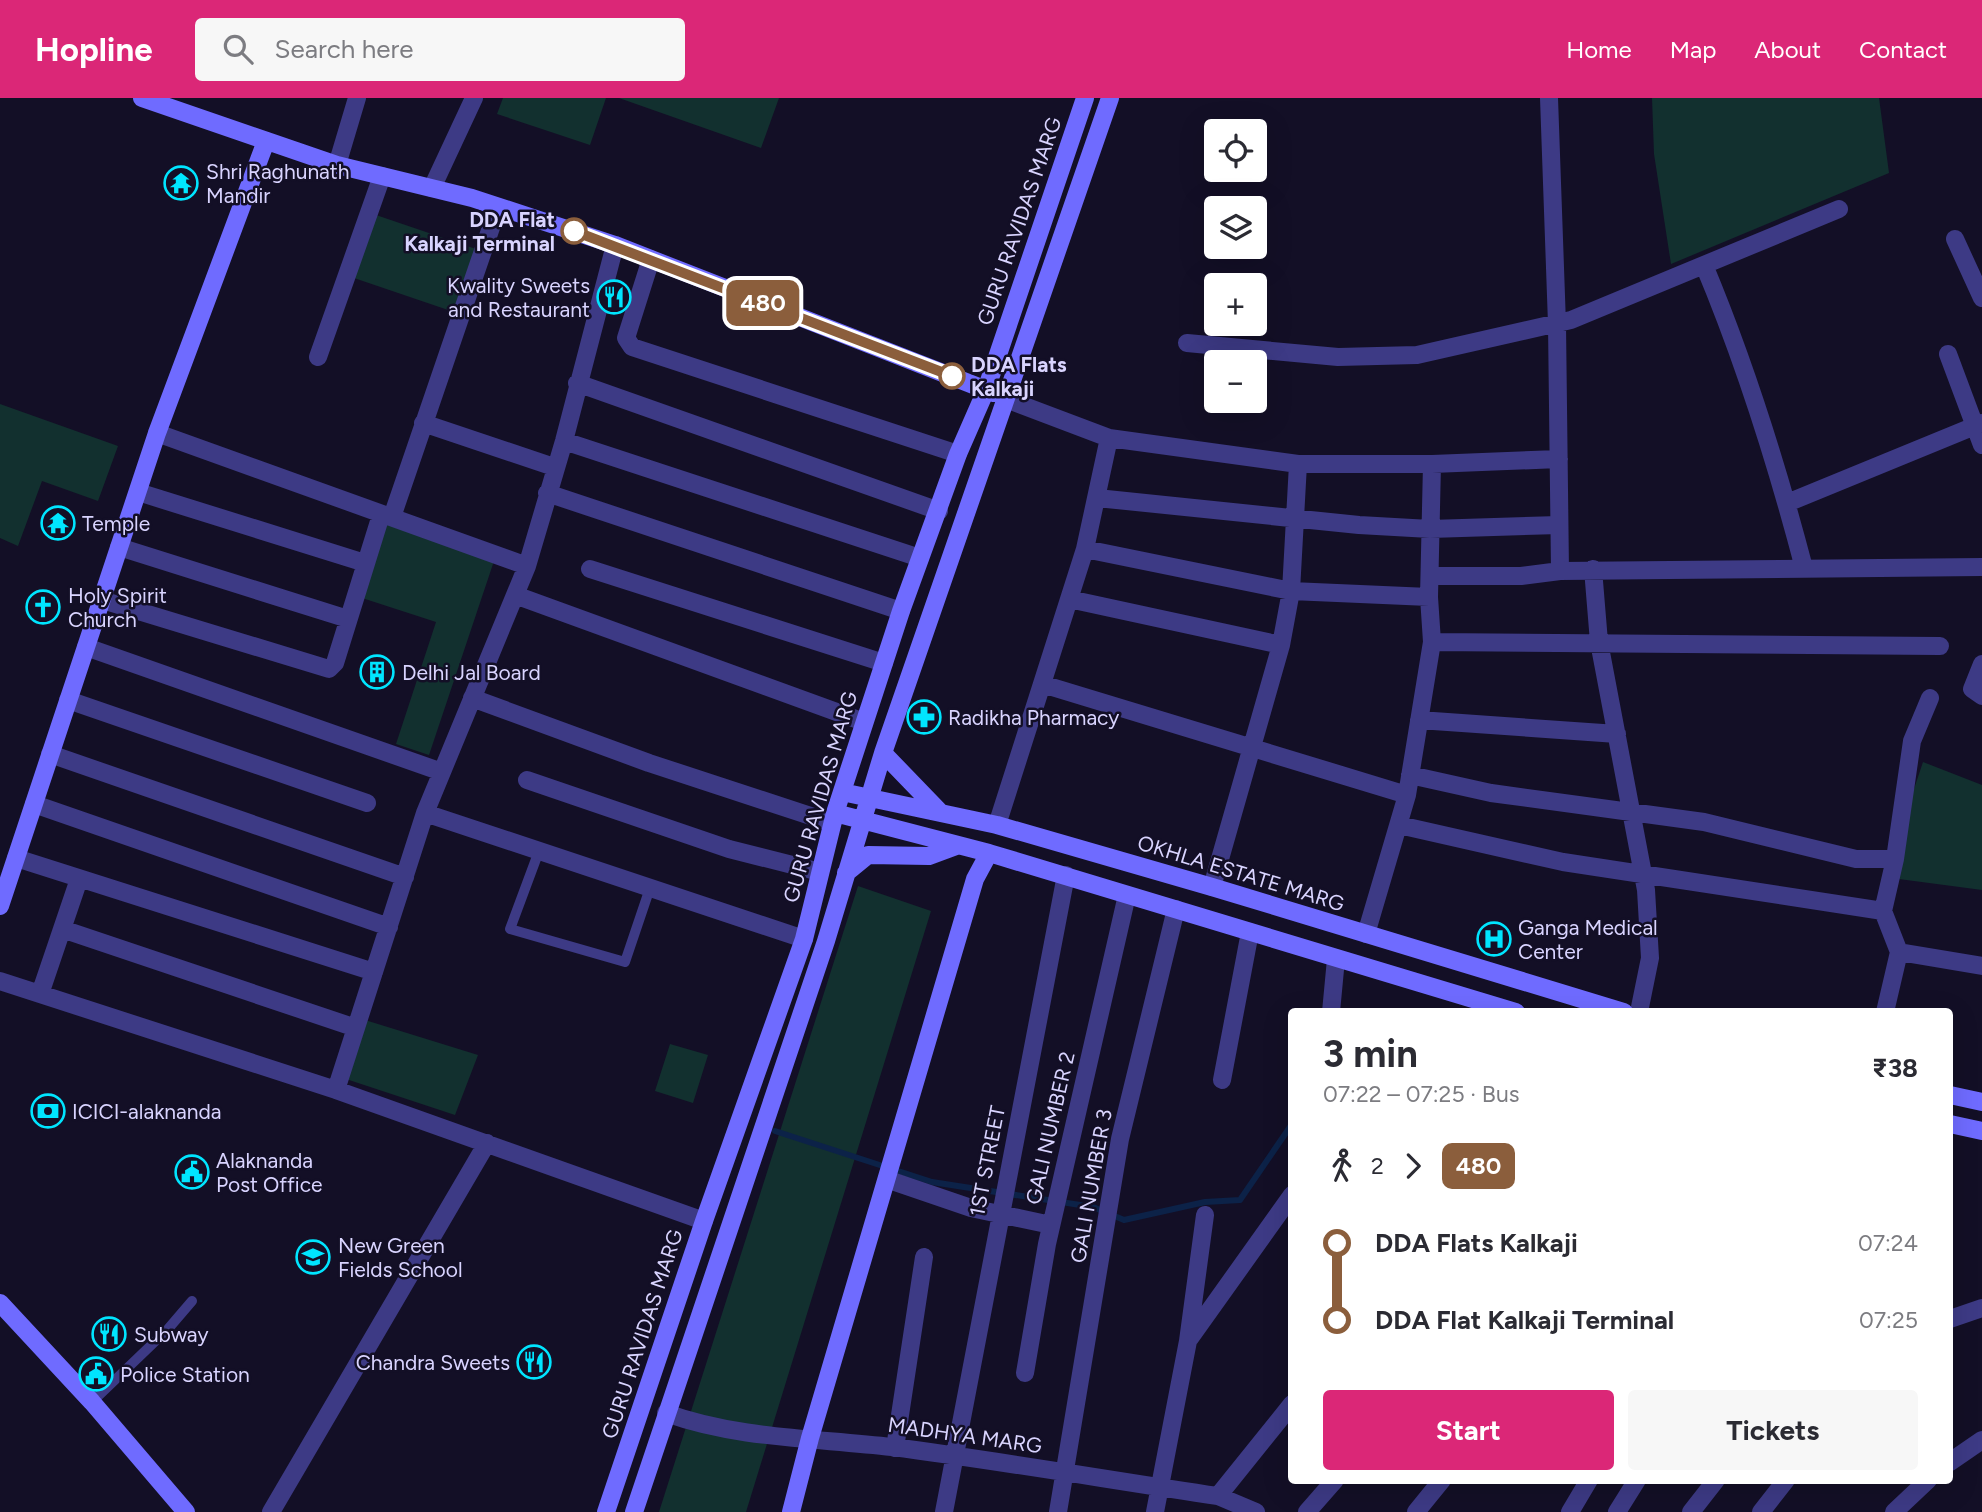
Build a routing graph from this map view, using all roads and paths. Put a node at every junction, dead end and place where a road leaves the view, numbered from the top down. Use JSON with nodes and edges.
{"nodes":[{"id":1,"x":142,"y":98,"type":"edge"},
{"id":2,"x":357,"y":98,"type":"edge"},
{"id":3,"x":474,"y":98,"type":"edge"},
{"id":4,"x":1085,"y":98,"type":"edge"},
{"id":5,"x":1110,"y":98,"type":"edge"},
{"id":6,"x":1549,"y":98,"type":"edge"},
{"id":7,"x":266,"y":141,"type":"junction"},
{"id":8,"x":337,"y":165,"type":"junction"},
{"id":9,"x":382,"y":176,"type":"junction"},
{"id":10,"x":432,"y":188,"type":"junction"},
{"id":11,"x":498,"y":206,"type":"junction"},
{"id":12,"x":1839,"y":209,"type":"dead end"},
{"id":13,"x":1955,"y":239,"type":"dead end"},
{"id":14,"x":615,"y":244,"type":"junction"},
{"id":15,"x":651,"y":258,"type":"junction"},
{"id":16,"x":1704,"y":265,"type":"junction"},
{"id":17,"x":1982,"y":298,"type":"edge"},
{"id":18,"x":1557,"y":324,"type":"junction"},
{"id":19,"x":1186,"y":343,"type":"dead end"},
{"id":20,"x":1948,"y":354,"type":"dead end"},
{"id":21,"x":318,"y":357,"type":"dead end"},
{"id":22,"x":577,"y":383,"type":"junction"},
{"id":23,"x":986,"y":390,"type":"junction"},
{"id":24,"x":1006,"y":398,"type":"junction"},
{"id":25,"x":424,"y":423,"type":"junction"},
{"id":26,"x":1978,"y":425,"type":"edge"},
{"id":27,"x":157,"y":433,"type":"junction"},
{"id":28,"x":1109,"y":438,"type":"junction"},
{"id":29,"x":564,"y":441,"type":"junction"},
{"id":30,"x":1982,"y":445,"type":"edge"},
{"id":31,"x":958,"y":454,"type":"junction"},
{"id":32,"x":1559,"y":459,"type":"junction"},
{"id":33,"x":1298,"y":464,"type":"junction"},
{"id":34,"x":1432,"y":464,"type":"junction"},
{"id":35,"x":554,"y":467,"type":"junction"},
{"id":36,"x":138,"y":492,"type":"junction"},
{"id":37,"x":547,"y":493,"type":"junction"},
{"id":38,"x":1097,"y":498,"type":"junction"},
{"id":39,"x":1787,"y":503,"type":"junction"},
{"id":40,"x":939,"y":511,"type":"junction"},
{"id":41,"x":386,"y":516,"type":"junction"},
{"id":42,"x":1295,"y":517,"type":"junction"},
{"id":43,"x":1559,"y":525,"type":"junction"},
{"id":44,"x":1430,"y":529,"type":"junction"},
{"id":45,"x":119,"y":547,"type":"junction"},
{"id":46,"x":1085,"y":549,"type":"junction"},
{"id":47,"x":920,"y":558,"type":"junction"},
{"id":48,"x":365,"y":563,"type":"junction"},
{"id":49,"x":527,"y":566,"type":"junction"},
{"id":50,"x":1982,"y":567,"type":"edge"},
{"id":51,"x":1804,"y":568,"type":"junction"},
{"id":52,"x":590,"y":569,"type":"dead end"},
{"id":53,"x":1593,"y":569,"type":"junction"},
{"id":54,"x":1560,"y":571,"type":"junction"},
{"id":55,"x":1430,"y":576,"type":"junction"},
{"id":56,"x":1291,"y":591,"type":"junction"},
{"id":57,"x":515,"y":595,"type":"junction"},
{"id":58,"x":1429,"y":597,"type":"junction"},
{"id":59,"x":1069,"y":599,"type":"junction"},
{"id":60,"x":102,"y":600,"type":"junction"},
{"id":61,"x":901,"y":611,"type":"junction"},
{"id":62,"x":348,"y":618,"type":"junction"},
{"id":63,"x":1432,"y":642,"type":"junction"},
{"id":64,"x":1599,"y":642,"type":"junction"},
{"id":65,"x":1281,"y":645,"type":"junction"},
{"id":66,"x":1940,"y":646,"type":"dead end"},
{"id":67,"x":86,"y":647,"type":"junction"},
{"id":68,"x":884,"y":663,"type":"junction"},
{"id":69,"x":1982,"y":664,"type":"edge"},
{"id":70,"x":1042,"y":684,"type":"junction"},
{"id":71,"x":1982,"y":696,"type":"edge"},
{"id":72,"x":472,"y":698,"type":"junction"},
{"id":73,"x":1930,"y":698,"type":"dead end"},
{"id":74,"x":68,"y":701,"type":"junction"},
{"id":75,"x":1419,"y":720,"type":"junction"},
{"id":76,"x":864,"y":722,"type":"junction"},
{"id":77,"x":1617,"y":734,"type":"junction"},
{"id":78,"x":1252,"y":746,"type":"junction"},
{"id":79,"x":883,"y":753,"type":"junction"},
{"id":80,"x":50,"y":754,"type":"junction"},
{"id":81,"x":442,"y":772,"type":"junction"},
{"id":82,"x":1410,"y":775,"type":"junction"},
{"id":83,"x":527,"y":779,"type":"dead end"},
{"id":84,"x":842,"y":792,"type":"junction"},
{"id":85,"x":1407,"y":794,"type":"junction"},
{"id":86,"x":869,"y":798,"type":"junction"},
{"id":87,"x":367,"y":803,"type":"dead end"},
{"id":88,"x":34,"y":804,"type":"junction"},
{"id":89,"x":939,"y":811,"type":"junction"},
{"id":90,"x":1631,"y":811,"type":"junction"},
{"id":91,"x":425,"y":813,"type":"junction"},
{"id":92,"x":833,"y":818,"type":"junction"},
{"id":93,"x":861,"y":821,"type":"junction"},
{"id":94,"x":997,"y":825,"type":"junction"},
{"id":95,"x":1399,"y":825,"type":"junction"},
{"id":96,"x":956,"y":846,"type":"junction"},
{"id":97,"x":539,"y":851,"type":"junction"},
{"id":98,"x":989,"y":853,"type":"junction"},
{"id":99,"x":16,"y":858,"type":"junction"},
{"id":100,"x":1895,"y":859,"type":"junction"},
{"id":101,"x":820,"y":872,"type":"junction"},
{"id":102,"x":1643,"y":874,"type":"junction"},
{"id":103,"x":844,"y":875,"type":"junction"},
{"id":104,"x":1066,"y":876,"type":"junction"},
{"id":105,"x":405,"y":877,"type":"junction"},
{"id":106,"x":79,"y":879,"type":"junction"},
{"id":107,"x":1212,"y":887,"type":"junction"},
{"id":108,"x":650,"y":888,"type":"junction"},
{"id":109,"x":1127,"y":895,"type":"junction"},
{"id":110,"x":0,"y":906,"type":"edge"},
{"id":111,"x":1176,"y":909,"type":"junction"},
{"id":112,"x":1883,"y":911,"type":"junction"},
{"id":113,"x":388,"y":928,"type":"junction"},
{"id":114,"x":62,"y":929,"type":"junction"},
{"id":115,"x":1251,"y":932,"type":"junction"},
{"id":116,"x":1366,"y":934,"type":"junction"},
{"id":117,"x":804,"y":939,"type":"junction"},
{"id":118,"x":1899,"y":952,"type":"junction"},
{"id":119,"x":1336,"y":959,"type":"junction"},
{"id":120,"x":1982,"y":966,"type":"edge"},
{"id":121,"x":374,"y":972,"type":"junction"},
{"id":122,"x":0,"y":981,"type":"edge"},
{"id":123,"x":40,"y":994,"type":"junction"},
{"id":124,"x":1331,"y":1008,"type":"edge"},
{"id":125,"x":1502,"y":1008,"type":"edge"},
{"id":126,"x":1611,"y":1008,"type":"edge"},
{"id":127,"x":1640,"y":1008,"type":"edge"},
{"id":128,"x":1886,"y":1008,"type":"edge"},
{"id":129,"x":356,"y":1028,"type":"junction"},
{"id":130,"x":1222,"y":1080,"type":"dead end"},
{"id":131,"x":337,"y":1090,"type":"junction"},
{"id":132,"x":1953,"y":1096,"type":"edge"},
{"id":133,"x":1982,"y":1102,"type":"edge"},
{"id":134,"x":1953,"y":1125,"type":"edge"},
{"id":135,"x":1982,"y":1131,"type":"edge"},
{"id":136,"x":487,"y":1143,"type":"junction"},
{"id":137,"x":889,"y":1180,"type":"junction"},
{"id":138,"x":1288,"y":1201,"type":"edge"},
{"id":139,"x":1000,"y":1215,"type":"junction"},
{"id":140,"x":1205,"y":1215,"type":"dead end"},
{"id":141,"x":704,"y":1221,"type":"junction"},
{"id":142,"x":1051,"y":1225,"type":"junction"},
{"id":143,"x":923,"y":1257,"type":"dead end"},
{"id":144,"x":192,"y":1301,"type":"dead end"},
{"id":145,"x":0,"y":1303,"type":"edge"},
{"id":146,"x":1982,"y":1308,"type":"edge"},
{"id":147,"x":1953,"y":1318,"type":"edge"},
{"id":148,"x":1188,"y":1341,"type":"junction"},
{"id":149,"x":1025,"y":1373,"type":"dead end"},
{"id":150,"x":92,"y":1402,"type":"junction"},
{"id":151,"x":1288,"y":1409,"type":"edge"},
{"id":152,"x":666,"y":1413,"type":"junction"},
{"id":153,"x":810,"y":1438,"type":"junction"},
{"id":154,"x":1982,"y":1440,"type":"edge"},
{"id":155,"x":895,"y":1447,"type":"junction"},
{"id":156,"x":954,"y":1456,"type":"junction"},
{"id":157,"x":1953,"y":1460,"type":"edge"},
{"id":158,"x":1066,"y":1473,"type":"junction"},
{"id":159,"x":1332,"y":1484,"type":"edge"},
{"id":160,"x":1438,"y":1484,"type":"edge"},
{"id":161,"x":1587,"y":1484,"type":"edge"},
{"id":162,"x":1634,"y":1484,"type":"edge"},
{"id":163,"x":1713,"y":1484,"type":"edge"},
{"id":164,"x":1783,"y":1484,"type":"edge"},
{"id":165,"x":1924,"y":1484,"type":"edge"},
{"id":166,"x":1160,"y":1487,"type":"junction"},
{"id":167,"x":1218,"y":1496,"type":"junction"},
{"id":168,"x":186,"y":1512,"type":"edge"},
{"id":169,"x":271,"y":1512,"type":"edge"},
{"id":170,"x":606,"y":1512,"type":"edge"},
{"id":171,"x":634,"y":1512,"type":"edge"},
{"id":172,"x":791,"y":1512,"type":"edge"},
{"id":173,"x":943,"y":1512,"type":"edge"},
{"id":174,"x":1058,"y":1512,"type":"edge"},
{"id":175,"x":1155,"y":1512,"type":"edge"},
{"id":176,"x":1256,"y":1512,"type":"edge"},
{"id":177,"x":1307,"y":1512,"type":"edge"},
{"id":178,"x":1416,"y":1512,"type":"edge"},
{"id":179,"x":1570,"y":1512,"type":"edge"},
{"id":180,"x":1617,"y":1512,"type":"edge"},
{"id":181,"x":1691,"y":1512,"type":"edge"},
{"id":182,"x":1760,"y":1512,"type":"edge"},
{"id":183,"x":1894,"y":1512,"type":"edge"}],
"edges":[{"from":1,"to":7,"type":"main road"},
{"from":2,"to":8,"type":"street"},
{"from":3,"to":10,"type":"street"},
{"from":4,"to":23,"type":"main road","name":"GURU RAVIDAS MARG"},
{"from":5,"to":24,"type":"main road"},
{"from":6,"to":18,"type":"street"},
{"from":7,"to":8,"type":"main road"},
{"from":7,"to":27,"type":"main road"},
{"from":8,"to":9,"type":"main road"},
{"from":9,"to":10,"type":"main road"},
{"from":9,"to":21,"type":"street"},
{"from":10,"to":11,"type":"main road"},
{"from":11,"to":14,"type":"main road"},
{"from":11,"to":25,"type":"street"},
{"from":12,"to":16,"type":"street"},
{"from":13,"to":17,"type":"street"},
{"from":14,"to":15,"type":"main road"},
{"from":14,"to":22,"type":"street"},
{"from":15,"to":23,"type":"main road"},
{"from":15,"to":31,"type":"street"},
{"from":16,"to":18,"type":"street"},
{"from":16,"to":39,"type":"street"},
{"from":18,"to":19,"type":"street"},
{"from":18,"to":32,"type":"street"},
{"from":20,"to":26,"type":"street"},
{"from":22,"to":29,"type":"street"},
{"from":22,"to":40,"type":"street"},
{"from":23,"to":24,"type":"main road"},
{"from":23,"to":31,"type":"main road","name":"GURU RAVIDAS MARG"},
{"from":24,"to":28,"type":"street"},
{"from":24,"to":79,"type":"main road"},
{"from":25,"to":35,"type":"street"},
{"from":25,"to":41,"type":"street"},
{"from":26,"to":30,"type":"street"},
{"from":26,"to":39,"type":"street"},
{"from":27,"to":36,"type":"main road"},
{"from":27,"to":41,"type":"street"},
{"from":28,"to":33,"type":"street"},
{"from":28,"to":38,"type":"street"},
{"from":29,"to":35,"type":"street"},
{"from":29,"to":47,"type":"street"},
{"from":31,"to":40,"type":"main road","name":"GURU RAVIDAS MARG"},
{"from":32,"to":34,"type":"street"},
{"from":32,"to":43,"type":"street"},
{"from":33,"to":34,"type":"street"},
{"from":33,"to":42,"type":"street"},
{"from":34,"to":44,"type":"street"},
{"from":35,"to":37,"type":"street"},
{"from":36,"to":45,"type":"main road"},
{"from":36,"to":48,"type":"street"},
{"from":37,"to":49,"type":"street"},
{"from":37,"to":61,"type":"street"},
{"from":38,"to":42,"type":"street"},
{"from":38,"to":46,"type":"street"},
{"from":39,"to":51,"type":"street"},
{"from":40,"to":47,"type":"main road","name":"GURU RAVIDAS MARG"},
{"from":41,"to":48,"type":"street"},
{"from":41,"to":49,"type":"street"},
{"from":42,"to":44,"type":"street"},
{"from":42,"to":56,"type":"street"},
{"from":43,"to":44,"type":"street"},
{"from":43,"to":54,"type":"street"},
{"from":44,"to":55,"type":"street"},
{"from":45,"to":60,"type":"main road"},
{"from":45,"to":62,"type":"street"},
{"from":46,"to":56,"type":"street"},
{"from":46,"to":59,"type":"street"},
{"from":47,"to":61,"type":"main road","name":"GURU RAVIDAS MARG"},
{"from":48,"to":62,"type":"street"},
{"from":49,"to":57,"type":"street"},
{"from":50,"to":51,"type":"street"},
{"from":51,"to":53,"type":"street"},
{"from":52,"to":68,"type":"street"},
{"from":53,"to":54,"type":"street"},
{"from":53,"to":64,"type":"street"},
{"from":54,"to":55,"type":"street"},
{"from":55,"to":58,"type":"street"},
{"from":56,"to":58,"type":"street"},
{"from":56,"to":65,"type":"street"},
{"from":57,"to":72,"type":"street"},
{"from":57,"to":76,"type":"street"},
{"from":58,"to":63,"type":"street"},
{"from":59,"to":65,"type":"street"},
{"from":59,"to":70,"type":"street"},
{"from":60,"to":62,"type":"street"},
{"from":60,"to":67,"type":"main road"},
{"from":61,"to":68,"type":"main road","name":"GURU RAVIDAS MARG"},
{"from":63,"to":64,"type":"street"},
{"from":63,"to":75,"type":"street"},
{"from":64,"to":66,"type":"street"},
{"from":64,"to":77,"type":"street"},
{"from":65,"to":78,"type":"street"},
{"from":67,"to":74,"type":"main road"},
{"from":67,"to":81,"type":"street"},
{"from":68,"to":76,"type":"main road","name":"GURU RAVIDAS MARG"},
{"from":69,"to":71,"type":"street"},
{"from":70,"to":78,"type":"street"},
{"from":70,"to":94,"type":"street"},
{"from":72,"to":81,"type":"street"},
{"from":72,"to":92,"type":"street"},
{"from":73,"to":100,"type":"street"},
{"from":74,"to":80,"type":"main road"},
{"from":74,"to":87,"type":"street"},
{"from":75,"to":77,"type":"street"},
{"from":75,"to":82,"type":"street"},
{"from":76,"to":84,"type":"main road","name":"GURU RAVIDAS MARG"},
{"from":77,"to":90,"type":"street"},
{"from":78,"to":85,"type":"street"},
{"from":78,"to":107,"type":"street"},
{"from":79,"to":86,"type":"main road"},
{"from":79,"to":89,"type":"main road"},
{"from":80,"to":88,"type":"main road"},
{"from":80,"to":105,"type":"street"},
{"from":81,"to":91,"type":"street"},
{"from":82,"to":85,"type":"street"},
{"from":82,"to":90,"type":"street"},
{"from":83,"to":101,"type":"street"},
{"from":84,"to":86,"type":"main road","name":"OKHLA ESTATE MARG"},
{"from":84,"to":92,"type":"main road","name":"GURU RAVIDAS MARG"},
{"from":85,"to":95,"type":"street"},
{"from":86,"to":89,"type":"main road","name":"OKHLA ESTATE MARG"},
{"from":86,"to":93,"type":"main road"},
{"from":88,"to":99,"type":"main road"},
{"from":88,"to":113,"type":"street"},
{"from":89,"to":94,"type":"main road","name":"OKHLA ESTATE MARG"},
{"from":90,"to":100,"type":"street"},
{"from":90,"to":102,"type":"street"},
{"from":91,"to":97,"type":"street"},
{"from":91,"to":105,"type":"street"},
{"from":92,"to":93,"type":"main road"},
{"from":92,"to":101,"type":"main road","name":"GURU RAVIDAS MARG"},
{"from":93,"to":96,"type":"main road"},
{"from":93,"to":103,"type":"main road"},
{"from":94,"to":107,"type":"main road","name":"OKHLA ESTATE MARG"},
{"from":95,"to":102,"type":"street"},
{"from":95,"to":116,"type":"street"},
{"from":96,"to":98,"type":"main road"},
{"from":96,"to":103,"type":"main road"},
{"from":97,"to":108,"type":"street"},
{"from":97,"to":108,"type":"lane"},
{"from":98,"to":104,"type":"main road"},
{"from":98,"to":137,"type":"main road"},
{"from":99,"to":106,"type":"street"},
{"from":99,"to":110,"type":"main road"},
{"from":100,"to":112,"type":"street"},
{"from":101,"to":117,"type":"main road","name":"GURU RAVIDAS MARG"},
{"from":102,"to":112,"type":"street"},
{"from":102,"to":127,"type":"street"},
{"from":103,"to":152,"type":"main road"},
{"from":104,"to":109,"type":"main road"},
{"from":104,"to":139,"type":"street","name":"1ST STREET"},
{"from":105,"to":113,"type":"street"},
{"from":106,"to":114,"type":"street"},
{"from":106,"to":121,"type":"street"},
{"from":107,"to":116,"type":"main road","name":"OKHLA ESTATE MARG"},
{"from":108,"to":117,"type":"street"},
{"from":109,"to":111,"type":"main road"},
{"from":109,"to":142,"type":"street","name":"GALI NUMBER 2"},
{"from":111,"to":115,"type":"main road"},
{"from":111,"to":158,"type":"street","name":"GALI NUMBER 3"},
{"from":112,"to":118,"type":"street"},
{"from":113,"to":121,"type":"street"},
{"from":114,"to":123,"type":"street"},
{"from":114,"to":129,"type":"street"},
{"from":115,"to":119,"type":"main road"},
{"from":115,"to":130,"type":"street"},
{"from":116,"to":126,"type":"main road","name":"OKHLA ESTATE MARG"},
{"from":117,"to":141,"type":"main road","name":"GURU RAVIDAS MARG"},
{"from":118,"to":120,"type":"street"},
{"from":118,"to":128,"type":"street"},
{"from":119,"to":124,"type":"street"},
{"from":119,"to":125,"type":"main road"},
{"from":121,"to":129,"type":"street"},
{"from":122,"to":123,"type":"street"},
{"from":123,"to":131,"type":"street"},
{"from":129,"to":131,"type":"street"},
{"from":131,"to":136,"type":"street"},
{"from":132,"to":133,"type":"main road"},
{"from":134,"to":135,"type":"main road"},
{"from":136,"to":141,"type":"street"},
{"from":136,"to":169,"type":"street"},
{"from":137,"to":139,"type":"street"},
{"from":137,"to":153,"type":"main road"},
{"from":138,"to":148,"type":"street"},
{"from":139,"to":142,"type":"street"},
{"from":139,"to":156,"type":"street","name":"1ST STREET"},
{"from":140,"to":148,"type":"street"},
{"from":141,"to":170,"type":"main road","name":"GURU RAVIDAS MARG"},
{"from":142,"to":149,"type":"street","name":"GALI NUMBER 2"},
{"from":143,"to":155,"type":"street"},
{"from":144,"to":150,"type":"lane"},
{"from":145,"to":150,"type":"main road"},
{"from":146,"to":147,"type":"street"},
{"from":148,"to":166,"type":"street"},
{"from":150,"to":168,"type":"main road"},
{"from":151,"to":167,"type":"street"},
{"from":152,"to":153,"type":"street","name":"MADHYA MARG"},
{"from":152,"to":171,"type":"main road"},
{"from":153,"to":155,"type":"street","name":"MADHYA MARG"},
{"from":153,"to":172,"type":"main road"},
{"from":154,"to":157,"type":"street"},
{"from":155,"to":156,"type":"street","name":"MADHYA MARG"},
{"from":156,"to":158,"type":"street","name":"MADHYA MARG"},
{"from":156,"to":173,"type":"street","name":"1ST STREET"},
{"from":158,"to":166,"type":"street","name":"MADHYA MARG"},
{"from":158,"to":174,"type":"street","name":"GALI NUMBER 3"},
{"from":159,"to":177,"type":"street"},
{"from":160,"to":178,"type":"street"},
{"from":161,"to":179,"type":"street"},
{"from":162,"to":180,"type":"street"},
{"from":163,"to":181,"type":"street"},
{"from":164,"to":182,"type":"street"},
{"from":165,"to":183,"type":"street"},
{"from":166,"to":167,"type":"street","name":"MADHYA MARG"},
{"from":166,"to":175,"type":"street"},
{"from":167,"to":176,"type":"street","name":"MADHYA MARG"}]}
